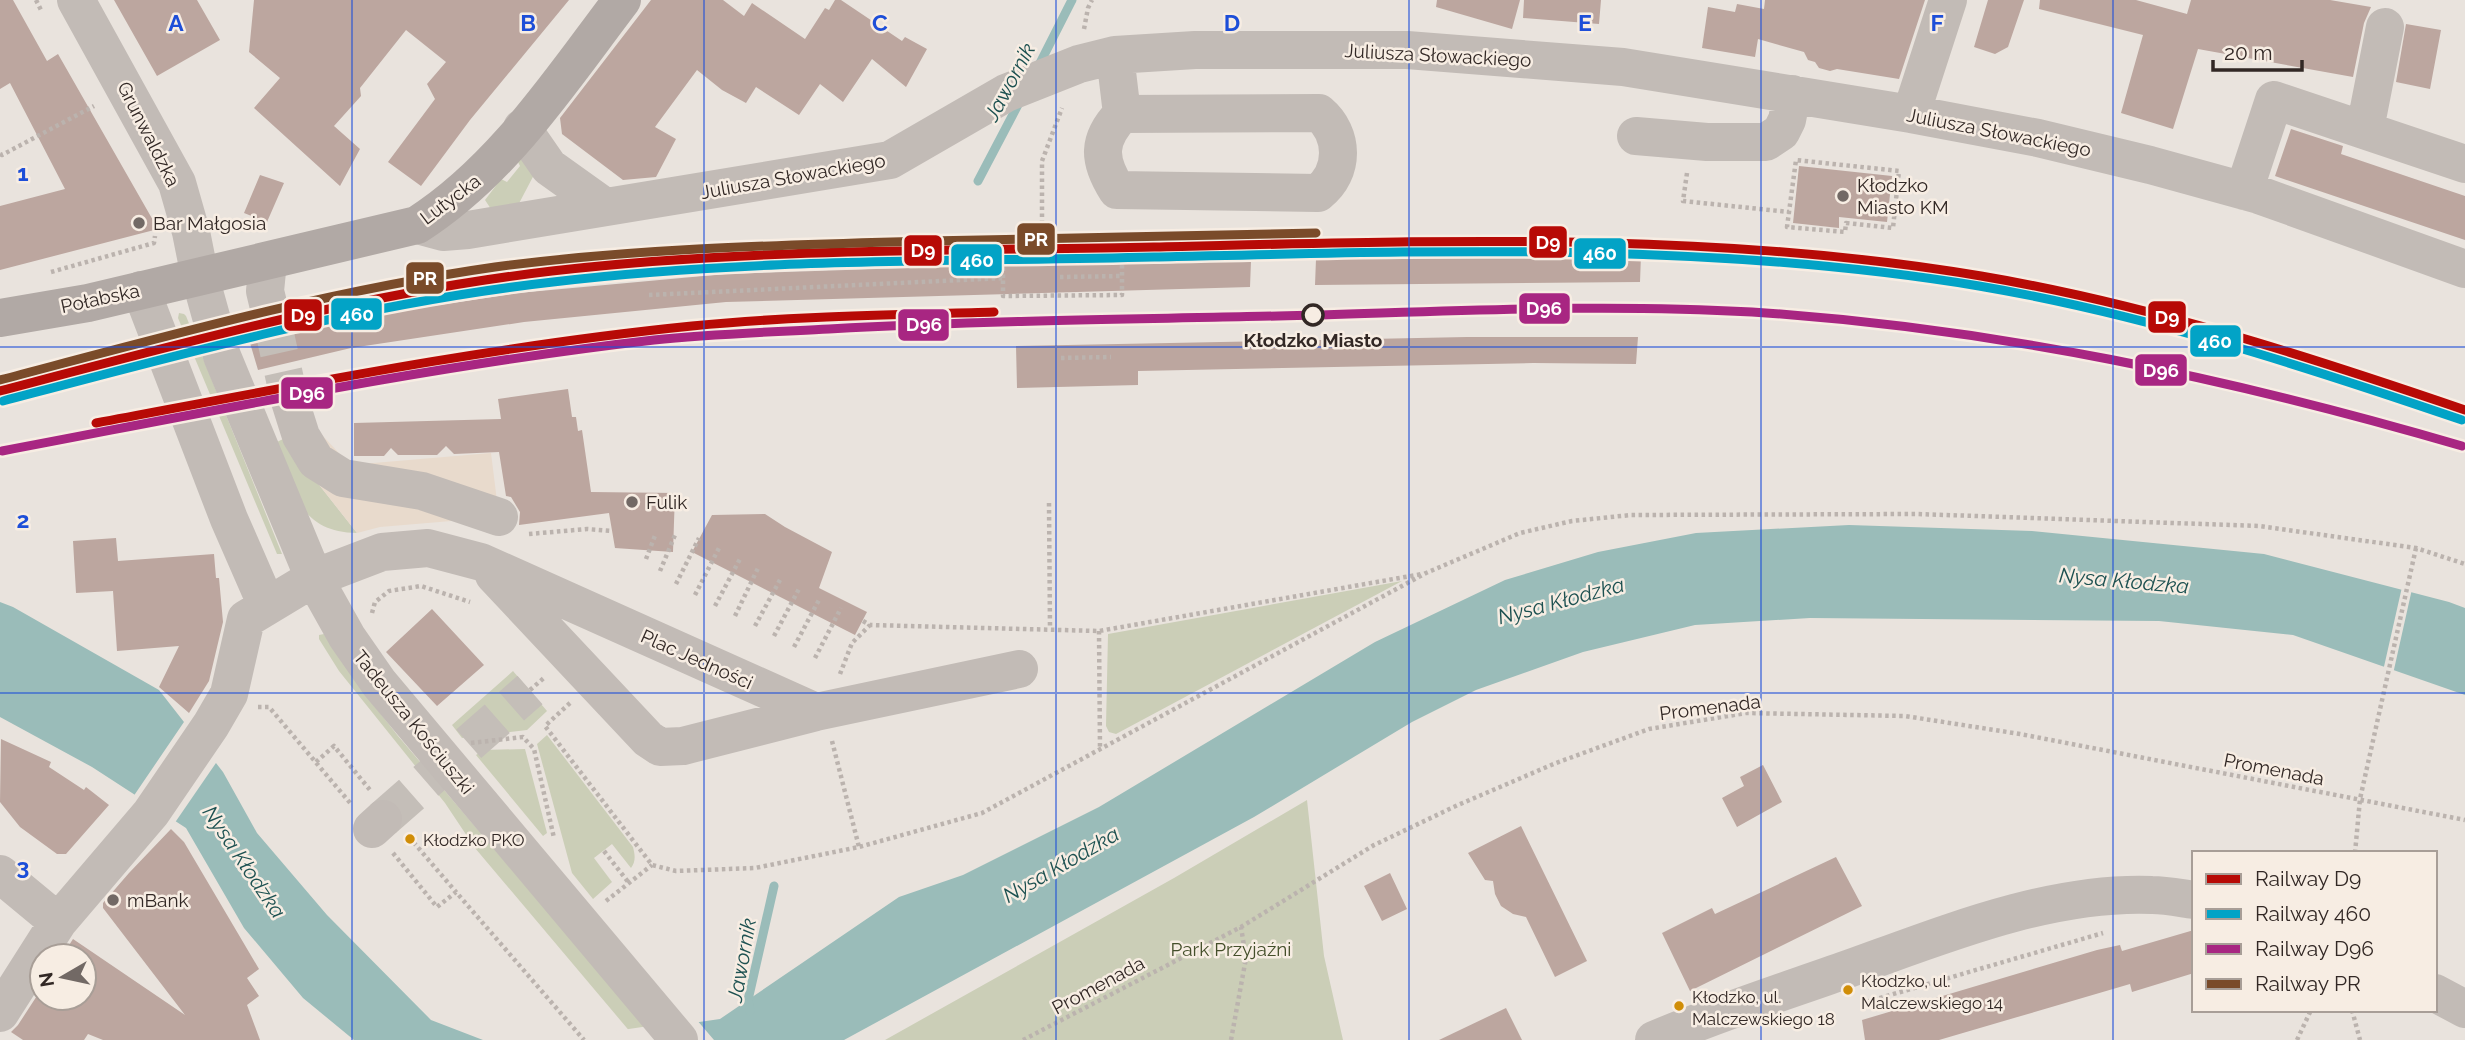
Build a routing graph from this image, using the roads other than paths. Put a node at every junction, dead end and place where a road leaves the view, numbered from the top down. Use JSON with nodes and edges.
{"nodes":[{"id":1,"x":76,"y":0,"type":"edge"},
{"id":2,"x":622,"y":0,"type":"edge"},
{"id":3,"x":1948,"y":0,"type":"edge"},
{"id":4,"x":2385,"y":27,"type":"dead end"},
{"id":5,"x":1083,"y":64,"type":"junction"},
{"id":6,"x":1792,"y":94,"type":"junction"},
{"id":7,"x":1122,"y":114,"type":"junction"},
{"id":8,"x":1911,"y":114,"type":"junction"},
{"id":9,"x":522,"y":128,"type":"junction"},
{"id":10,"x":2365,"y":129,"type":"junction"},
{"id":11,"x":1636,"y":136,"type":"dead end"},
{"id":12,"x":2465,"y":164,"type":"edge"},
{"id":13,"x":2244,"y":191,"type":"junction"},
{"id":14,"x":605,"y":207,"type":"junction"},
{"id":15,"x":417,"y":225,"type":"junction"},
{"id":16,"x":268,"y":261,"type":"junction"},
{"id":17,"x":2465,"y":269,"type":"edge"},
{"id":18,"x":200,"y":277,"type":"junction"},
{"id":19,"x":141,"y":290,"type":"junction"},
{"id":20,"x":271,"y":316,"type":"tunnel mouth"},
{"id":21,"x":0,"y":318,"type":"edge"},
{"id":22,"x":289,"y":398,"type":"tunnel mouth"},
{"id":23,"x":499,"y":517,"type":"road end"},
{"id":24,"x":481,"y":562,"type":"junction"},
{"id":25,"x":314,"y":578,"type":"junction"},
{"id":26,"x":267,"y":606,"type":"junction"},
{"id":27,"x":1019,"y":668,"type":"dead end"},
{"id":28,"x":816,"y":712,"type":"junction"},
{"id":29,"x":0,"y":874,"type":"edge"},
{"id":30,"x":2192,"y":900,"type":"edge"},
{"id":31,"x":58,"y":922,"type":"junction"},
{"id":32,"x":2437,"y":994,"type":"edge"},
{"id":33,"x":2465,"y":1009,"type":"edge"},
{"id":34,"x":0,"y":1013,"type":"edge"},
{"id":35,"x":679,"y":1040,"type":"edge"},
{"id":36,"x":1654,"y":1040,"type":"edge"}],
"edges":[{"from":1,"to":18,"type":"street","name":"Grunwaldzka"},
{"from":2,"to":9,"type":"main road","name":"Lutycka"},
{"from":3,"to":8,"type":"street"},
{"from":4,"to":10,"type":"street"},
{"from":5,"to":6,"type":"street","name":"Juliusza Słowackiego"},
{"from":5,"to":7,"type":"street"},
{"from":5,"to":14,"type":"street","name":"Juliusza Słowackiego"},
{"from":6,"to":8,"type":"street","name":"Juliusza Słowackiego"},
{"from":6,"to":11,"type":"street"},
{"from":7,"to":7,"type":"street"},
{"from":8,"to":13,"type":"street","name":"Juliusza Słowackiego"},
{"from":9,"to":14,"type":"street"},
{"from":9,"to":15,"type":"main road","name":"Lutycka"},
{"from":10,"to":12,"type":"street"},
{"from":10,"to":13,"type":"street"},
{"from":13,"to":17,"type":"street","name":"Juliusza Słowackiego"},
{"from":14,"to":15,"type":"street","name":"Juliusza Słowackiego"},
{"from":15,"to":16,"type":"main road","name":"Lutycka"},
{"from":16,"to":18,"type":"main road","name":"Lutycka"},
{"from":16,"to":20,"type":"street"},
{"from":18,"to":19,"type":"main road","name":"Połabska"},
{"from":18,"to":25,"type":"street","name":"Tadeusza Kościuszki"},
{"from":19,"to":21,"type":"main road","name":"Połabska"},
{"from":19,"to":26,"type":"street"},
{"from":22,"to":23,"type":"street"},
{"from":24,"to":25,"type":"street","name":"Plac Jedności"},
{"from":24,"to":28,"type":"street","name":"Plac Jedności"},
{"from":24,"to":28,"type":"street"},
{"from":25,"to":26,"type":"street"},
{"from":25,"to":35,"type":"street","name":"Tadeusza Kościuszki"},
{"from":26,"to":31,"type":"street"},
{"from":27,"to":28,"type":"street"},
{"from":29,"to":31,"type":"street"},
{"from":30,"to":36,"type":"street"},
{"from":31,"to":34,"type":"street"},
{"from":32,"to":33,"type":"street"}]}
